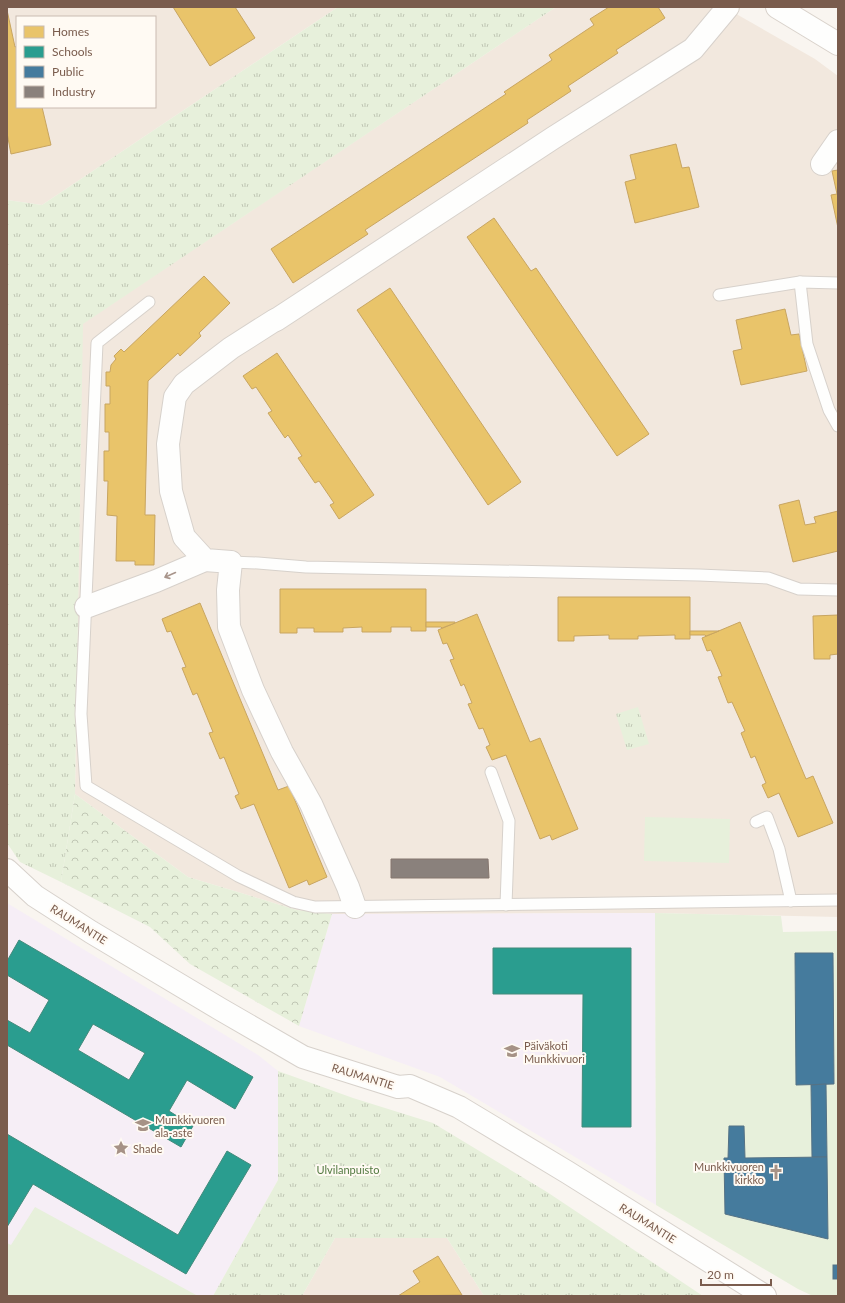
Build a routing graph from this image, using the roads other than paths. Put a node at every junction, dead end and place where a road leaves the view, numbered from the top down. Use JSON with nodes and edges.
{"nodes":[{"id":1,"x":728,"y":7,"type":"edge"},
{"id":2,"x":777,"y":7,"type":"edge"},
{"id":3,"x":838,"y":44,"type":"edge"},
{"id":4,"x":838,"y":141,"type":"edge"},
{"id":5,"x":822,"y":164,"type":"dead end"},
{"id":6,"x":800,"y":282,"type":"junction"},
{"id":7,"x":838,"y":283,"type":"edge"},
{"id":8,"x":719,"y":295,"type":"dead end"},
{"id":9,"x":149,"y":302,"type":"dead end"},
{"id":10,"x":838,"y":426,"type":"edge"},
{"id":11,"x":205,"y":560,"type":"junction"},
{"id":12,"x":230,"y":562,"type":"junction"},
{"id":13,"x":838,"y":590,"type":"edge"},
{"id":14,"x":86,"y":607,"type":"junction"},
{"id":15,"x":491,"y":772,"type":"dead end"},
{"id":16,"x":756,"y":822,"type":"dead end"},
{"id":17,"x":7,"y":870,"type":"edge"},
{"id":18,"x":838,"y":900,"type":"edge"},
{"id":19,"x":791,"y":901,"type":"junction"},
{"id":20,"x":506,"y":905,"type":"junction"},
{"id":21,"x":355,"y":907,"type":"junction"},
{"id":22,"x":765,"y":1296,"type":"edge"}],
"edges":[{"from":1,"to":11,"type":"street"},
{"from":2,"to":3,"type":"street"},
{"from":4,"to":5,"type":"street"},
{"from":6,"to":7,"type":"lane"},
{"from":6,"to":8,"type":"lane"},
{"from":6,"to":10,"type":"lane"},
{"from":9,"to":14,"type":"lane"},
{"from":11,"to":12,"type":"street"},
{"from":11,"to":14,"type":"street","one_way":true},
{"from":12,"to":13,"type":"lane"},
{"from":12,"to":21,"type":"street"},
{"from":14,"to":21,"type":"lane"},
{"from":15,"to":20,"type":"lane"},
{"from":16,"to":19,"type":"lane"},
{"from":17,"to":22,"type":"street","name":"RAUMANTIE"},
{"from":18,"to":19,"type":"lane"},
{"from":19,"to":20,"type":"lane"},
{"from":20,"to":21,"type":"lane"}]}
